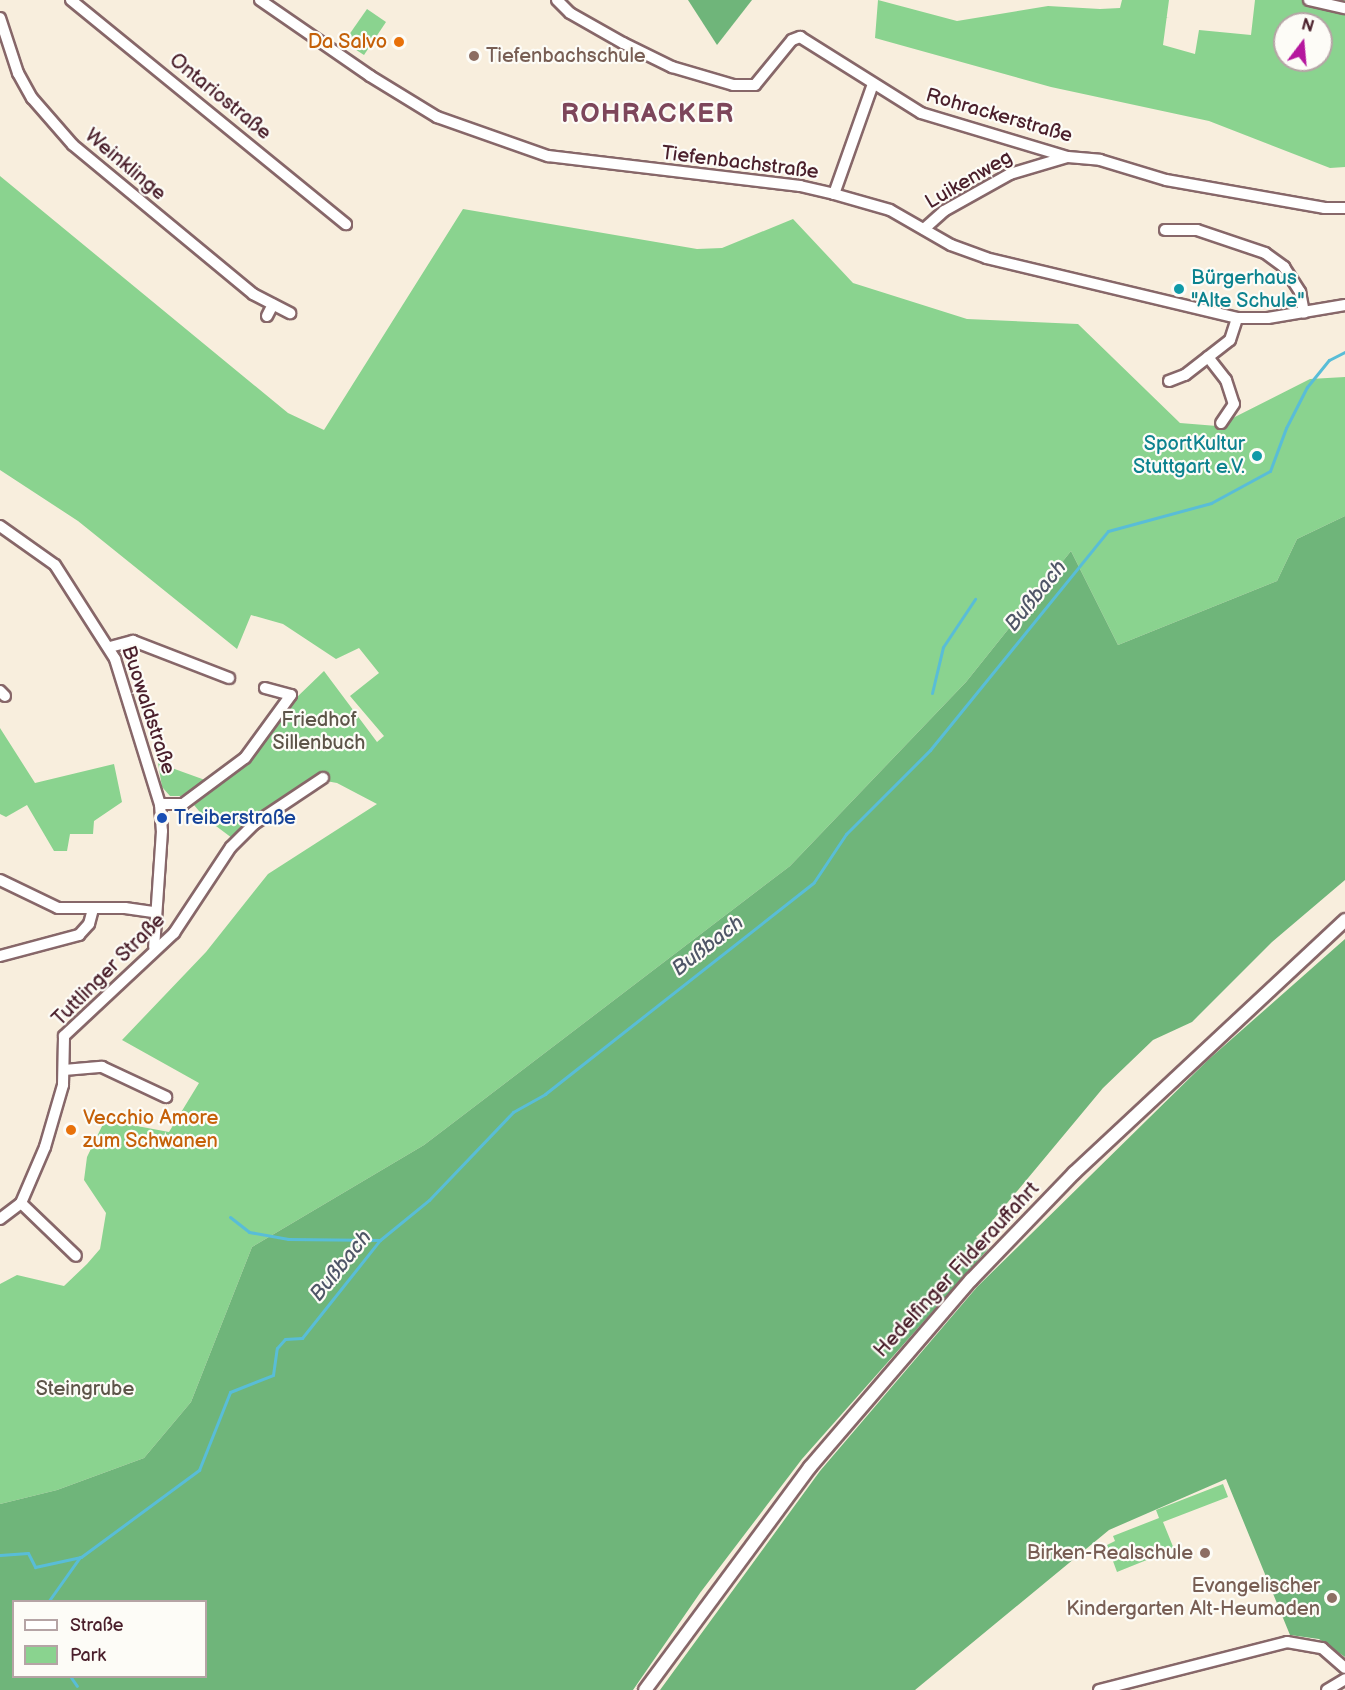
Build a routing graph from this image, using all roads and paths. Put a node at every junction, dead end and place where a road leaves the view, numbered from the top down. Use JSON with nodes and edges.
{"nodes":[{"id":1,"x":71,"y":0,"type":"edge"},
{"id":2,"x":260,"y":0,"type":"edge"},
{"id":3,"x":557,"y":0,"type":"edge"},
{"id":4,"x":1309,"y":0,"type":"edge"},
{"id":5,"x":1345,"y":9,"type":"edge"},
{"id":6,"x":0,"y":18,"type":"edge"},
{"id":7,"x":873,"y":84,"type":"junction"},
{"id":8,"x":1068,"y":157,"type":"junction"},
{"id":9,"x":834,"y":194,"type":"junction"},
{"id":10,"x":1345,"y":208,"type":"edge"},
{"id":11,"x":346,"y":224,"type":"dead end"},
{"id":12,"x":924,"y":229,"type":"junction"},
{"id":13,"x":1164,"y":230,"type":"dead end"},
{"id":14,"x":273,"y":304,"type":"junction"},
{"id":15,"x":1345,"y":305,"type":"edge"},
{"id":16,"x":290,"y":313,"type":"dead end"},
{"id":17,"x":1304,"y":313,"type":"junction"},
{"id":18,"x":267,"y":316,"type":"dead end"},
{"id":19,"x":1237,"y":318,"type":"junction"},
{"id":20,"x":1209,"y":357,"type":"junction"},
{"id":21,"x":1169,"y":381,"type":"dead end"},
{"id":22,"x":1221,"y":423,"type":"dead end"},
{"id":23,"x":0,"y":526,"type":"edge"},
{"id":24,"x":110,"y":647,"type":"junction"},
{"id":25,"x":229,"y":678,"type":"dead end"},
{"id":26,"x":265,"y":688,"type":"dead end"},
{"id":27,"x":323,"y":778,"type":"dead end"},
{"id":28,"x":160,"y":804,"type":"junction"},
{"id":29,"x":0,"y":880,"type":"edge"},
{"id":30,"x":93,"y":909,"type":"junction"},
{"id":31,"x":155,"y":912,"type":"junction"},
{"id":32,"x":1345,"y":920,"type":"edge"},
{"id":33,"x":154,"y":947,"type":"junction"},
{"id":34,"x":0,"y":956,"type":"edge"},
{"id":35,"x":64,"y":1070,"type":"junction"},
{"id":36,"x":166,"y":1097,"type":"dead end"},
{"id":37,"x":21,"y":1203,"type":"junction"},
{"id":38,"x":0,"y":1219,"type":"edge"},
{"id":39,"x":76,"y":1256,"type":"dead end"},
{"id":40,"x":1345,"y":1668,"type":"edge"},
{"id":41,"x":1345,"y":1679,"type":"edge"},
{"id":42,"x":645,"y":1690,"type":"edge"},
{"id":43,"x":1099,"y":1690,"type":"edge"},
{"id":44,"x":1327,"y":1690,"type":"edge"}],
"edges":[{"from":1,"to":11,"type":"street","name":"Ontariostraße"},
{"from":2,"to":9,"type":"street","name":"Tiefenbachstraße"},
{"from":3,"to":7,"type":"street","name":"Rohrackerstraße"},
{"from":4,"to":5,"type":"street"},
{"from":6,"to":14,"type":"street","name":"Weinklinge"},
{"from":7,"to":8,"type":"street","name":"Rohrackerstraße"},
{"from":7,"to":9,"type":"street"},
{"from":8,"to":10,"type":"street","name":"Rohrackerstraße"},
{"from":8,"to":12,"type":"street","name":"Luikenweg"},
{"from":9,"to":12,"type":"street","name":"Tiefenbachstraße"},
{"from":12,"to":19,"type":"street","name":"Tiefenbachstraße"},
{"from":13,"to":17,"type":"street"},
{"from":14,"to":16,"type":"street","name":"Weinklinge"},
{"from":14,"to":18,"type":"street"},
{"from":15,"to":17,"type":"street","name":"Tiefenbachstraße"},
{"from":17,"to":19,"type":"street","name":"Tiefenbachstraße"},
{"from":19,"to":20,"type":"street"},
{"from":20,"to":21,"type":"street"},
{"from":20,"to":22,"type":"street"},
{"from":23,"to":24,"type":"street","name":"Buowaldstraße"},
{"from":24,"to":25,"type":"street"},
{"from":24,"to":28,"type":"street","name":"Buowaldstraße"},
{"from":26,"to":28,"type":"street"},
{"from":27,"to":33,"type":"street","name":"Tuttlinger Straße"},
{"from":28,"to":31,"type":"street","name":"Buowaldstraße"},
{"from":29,"to":30,"type":"street"},
{"from":30,"to":31,"type":"street"},
{"from":30,"to":34,"type":"street"},
{"from":31,"to":33,"type":"street","name":"Buowaldstraße"},
{"from":32,"to":42,"type":"main road","name":"Hedelfinger Filderauffahrt"},
{"from":33,"to":35,"type":"street","name":"Tuttlinger Straße"},
{"from":35,"to":36,"type":"street"},
{"from":35,"to":37,"type":"street","name":"Tuttlinger Straße"},
{"from":37,"to":38,"type":"street"},
{"from":37,"to":39,"type":"street"},
{"from":40,"to":43,"type":"street"},
{"from":41,"to":44,"type":"street"}]}
